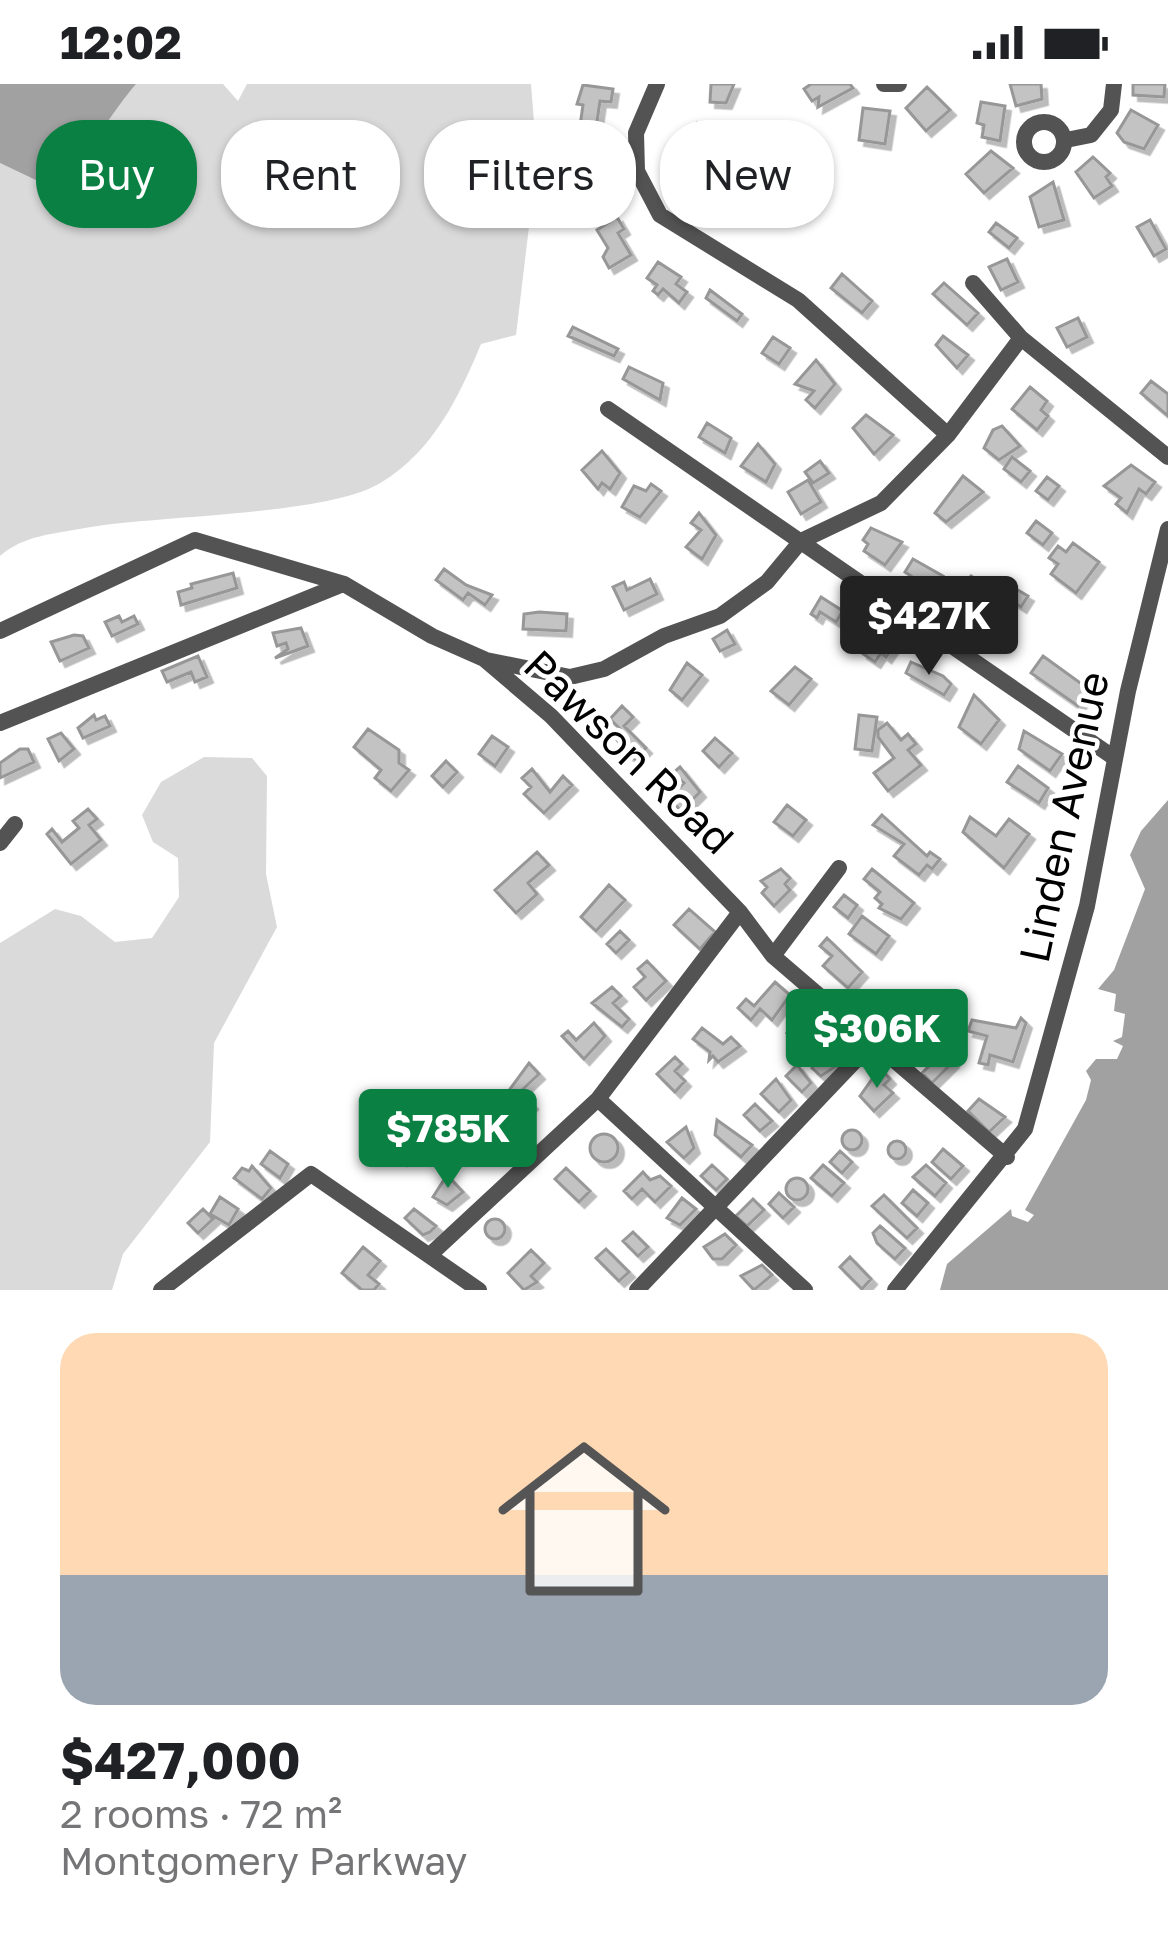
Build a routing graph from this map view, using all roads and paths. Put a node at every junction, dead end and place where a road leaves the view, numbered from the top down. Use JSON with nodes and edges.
{"nodes":[{"id":1,"x":656,"y":84,"type":"edge"},
{"id":2,"x":884,"y":84,"type":"edge"},
{"id":3,"x":899,"y":84,"type":"edge"},
{"id":4,"x":1114,"y":84,"type":"edge"},
{"id":5,"x":1066,"y":140,"type":"dead end"},
{"id":6,"x":973,"y":283,"type":"dead end"},
{"id":7,"x":1021,"y":338,"type":"junction"},
{"id":8,"x":608,"y":410,"type":"dead end"},
{"id":9,"x":948,"y":435,"type":"junction"},
{"id":10,"x":1168,"y":457,"type":"edge"},
{"id":11,"x":1168,"y":529,"type":"edge"},
{"id":12,"x":802,"y":541,"type":"junction"},
{"id":13,"x":344,"y":584,"type":"junction"},
{"id":14,"x":0,"y":631,"type":"edge"},
{"id":15,"x":484,"y":659,"type":"junction"},
{"id":16,"x":0,"y":723,"type":"edge"},
{"id":17,"x":1114,"y":757,"type":"junction"},
{"id":18,"x":16,"y":824,"type":"dead end"},
{"id":19,"x":0,"y":842,"type":"edge"},
{"id":20,"x":839,"y":868,"type":"dead end"},
{"id":21,"x":740,"y":912,"type":"junction"},
{"id":22,"x":773,"y":956,"type":"junction"},
{"id":23,"x":873,"y":1042,"type":"junction"},
{"id":24,"x":598,"y":1099,"type":"junction"},
{"id":25,"x":1007,"y":1157,"type":"junction"},
{"id":26,"x":715,"y":1207,"type":"junction"},
{"id":27,"x":432,"y":1252,"type":"junction"},
{"id":28,"x":161,"y":1290,"type":"edge"},
{"id":29,"x":479,"y":1290,"type":"edge"},
{"id":30,"x":637,"y":1290,"type":"edge"},
{"id":31,"x":805,"y":1290,"type":"edge"},
{"id":32,"x":896,"y":1290,"type":"edge"}],
"edges":[{"from":1,"to":9,"type":"street"},
{"from":2,"to":3,"type":"street"},
{"from":4,"to":5,"type":"street"},
{"from":6,"to":7,"type":"street"},
{"from":7,"to":9,"type":"street"},
{"from":7,"to":10,"type":"street"},
{"from":8,"to":12,"type":"street"},
{"from":9,"to":12,"type":"street"},
{"from":11,"to":17,"type":"street","name":"Linden Avenue"},
{"from":12,"to":15,"type":"street"},
{"from":12,"to":17,"type":"street"},
{"from":13,"to":14,"type":"street","name":"Pawson Road"},
{"from":13,"to":15,"type":"street","name":"Pawson Road"},
{"from":13,"to":16,"type":"street"},
{"from":15,"to":21,"type":"street","name":"Pawson Road"},
{"from":17,"to":25,"type":"street","name":"Linden Avenue"},
{"from":18,"to":19,"type":"street"},
{"from":20,"to":22,"type":"street"},
{"from":21,"to":22,"type":"street","name":"Pawson Road"},
{"from":21,"to":24,"type":"street"},
{"from":22,"to":23,"type":"street","name":"Pawson Road"},
{"from":23,"to":25,"type":"street","name":"Pawson Road"},
{"from":23,"to":26,"type":"street"},
{"from":24,"to":26,"type":"street"},
{"from":24,"to":27,"type":"street"},
{"from":25,"to":32,"type":"street","name":"Linden Avenue"},
{"from":26,"to":30,"type":"street"},
{"from":26,"to":31,"type":"street"},
{"from":27,"to":28,"type":"street"},
{"from":27,"to":29,"type":"street"}]}
